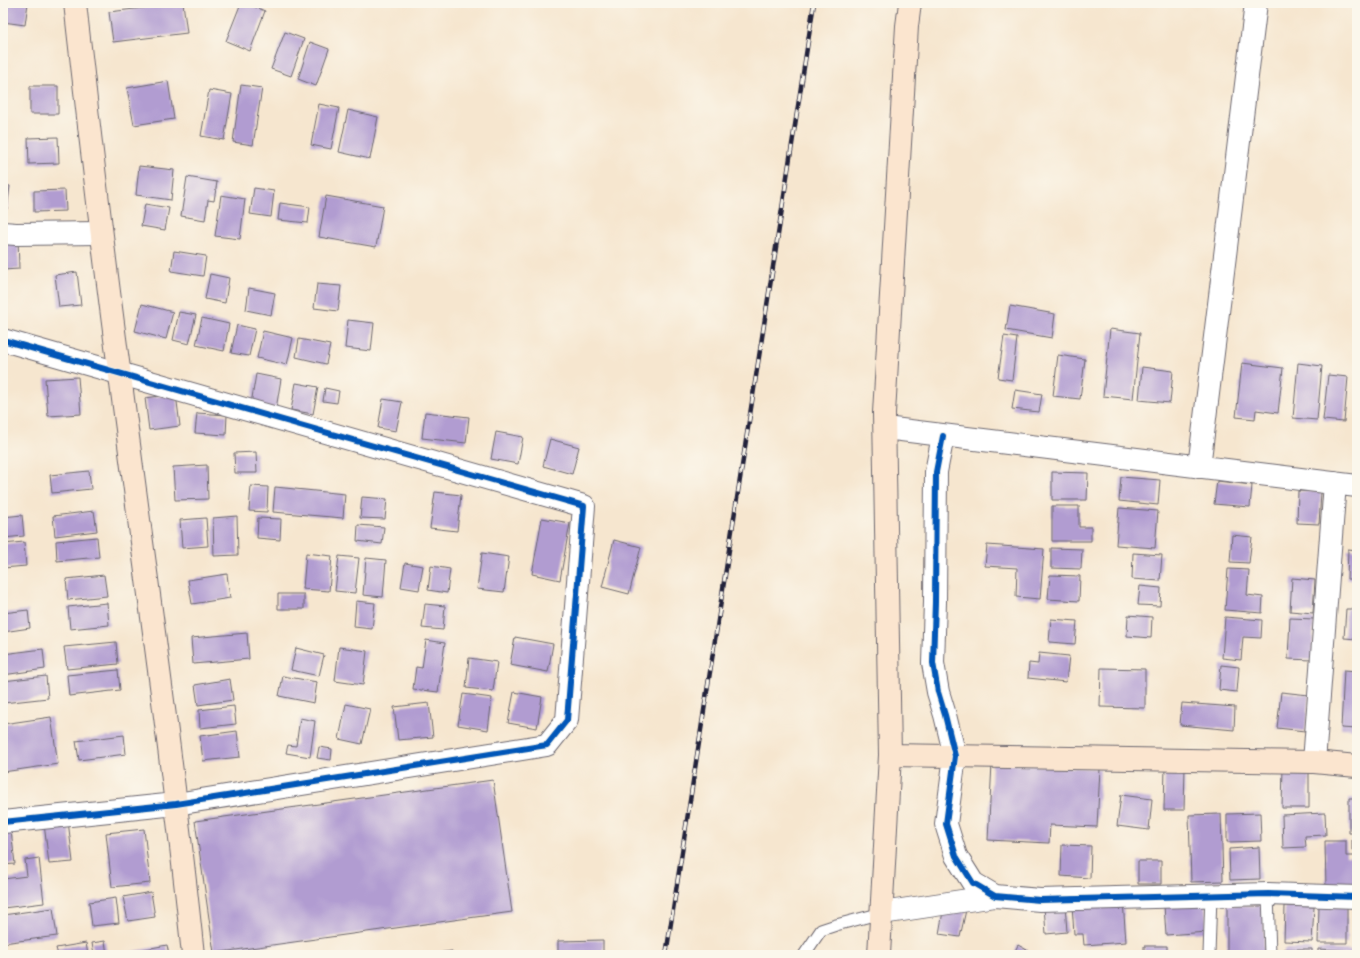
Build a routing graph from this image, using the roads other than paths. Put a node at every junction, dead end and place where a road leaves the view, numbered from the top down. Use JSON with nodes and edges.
{"nodes":[{"id":1,"x":75,"y":3,"type":"edge"},
{"id":2,"x":910,"y":3,"type":"edge"},
{"id":3,"x":1256,"y":3,"type":"edge"},
{"id":4,"x":3,"y":233,"type":"edge"},
{"id":5,"x":101,"y":233,"type":"junction"},
{"id":6,"x":3,"y":340,"type":"edge"},
{"id":7,"x":119,"y":374,"type":"junction"},
{"id":8,"x":885,"y":428,"type":"junction"},
{"id":9,"x":943,"y":436,"type":"junction"},
{"id":10,"x":1199,"y":467,"type":"junction"},
{"id":11,"x":1335,"y":483,"type":"junction"},
{"id":12,"x":1357,"y":486,"type":"edge"},
{"id":13,"x":890,"y":755,"type":"junction"},
{"id":14,"x":955,"y":756,"type":"junction"},
{"id":15,"x":1314,"y":762,"type":"junction"},
{"id":16,"x":1357,"y":766,"type":"edge"},
{"id":17,"x":176,"y":804,"type":"junction"},
{"id":18,"x":3,"y":822,"type":"edge"},
{"id":19,"x":1268,"y":894,"type":"junction"},
{"id":20,"x":996,"y":896,"type":"junction"},
{"id":21,"x":1211,"y":896,"type":"junction"},
{"id":22,"x":1357,"y":897,"type":"edge"},
{"id":23,"x":882,"y":913,"type":"junction"},
{"id":24,"x":193,"y":955,"type":"edge"},
{"id":25,"x":804,"y":955,"type":"edge"},
{"id":26,"x":880,"y":955,"type":"edge"},
{"id":27,"x":1209,"y":955,"type":"edge"},
{"id":28,"x":1270,"y":955,"type":"edge"}],
"edges":[{"from":1,"to":5,"type":"main road"},
{"from":2,"to":8,"type":"main road"},
{"from":3,"to":10,"type":"street"},
{"from":4,"to":5,"type":"street"},
{"from":5,"to":7,"type":"main road"},
{"from":6,"to":7,"type":"street"},
{"from":7,"to":17,"type":"main road"},
{"from":7,"to":17,"type":"street"},
{"from":8,"to":9,"type":"street"},
{"from":8,"to":13,"type":"main road"},
{"from":9,"to":10,"type":"street"},
{"from":9,"to":14,"type":"street"},
{"from":10,"to":11,"type":"street"},
{"from":11,"to":12,"type":"street"},
{"from":11,"to":15,"type":"street"},
{"from":13,"to":14,"type":"main road"},
{"from":13,"to":23,"type":"main road"},
{"from":14,"to":15,"type":"main road"},
{"from":14,"to":20,"type":"street"},
{"from":15,"to":16,"type":"main road"},
{"from":17,"to":18,"type":"street"},
{"from":17,"to":24,"type":"main road"},
{"from":19,"to":21,"type":"street"},
{"from":19,"to":22,"type":"street"},
{"from":19,"to":28,"type":"lane"},
{"from":20,"to":21,"type":"street"},
{"from":20,"to":23,"type":"street"},
{"from":21,"to":27,"type":"lane"},
{"from":23,"to":25,"type":"lane"},
{"from":23,"to":26,"type":"main road"}]}
